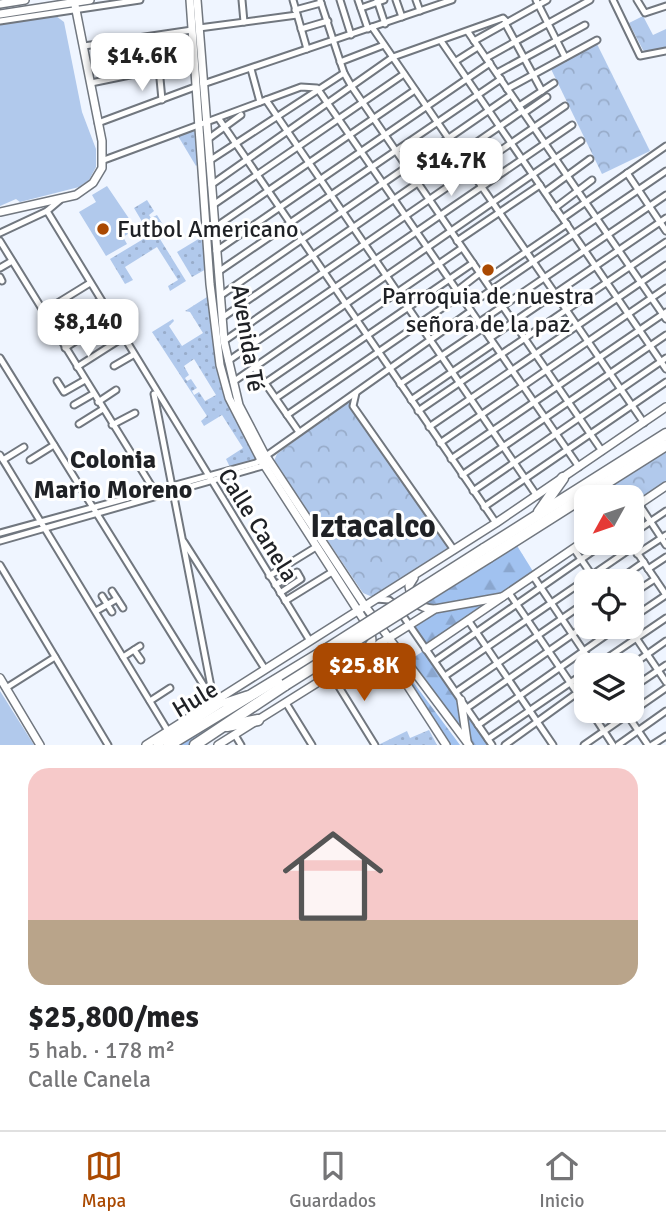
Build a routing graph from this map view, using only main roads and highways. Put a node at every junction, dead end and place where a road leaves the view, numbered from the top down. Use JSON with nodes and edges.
{"nodes":[{"id":1,"x":25,"y":0,"type":"edge"},
{"id":2,"x":90,"y":0,"type":"edge"},
{"id":3,"x":190,"y":0,"type":"edge"},
{"id":4,"x":197,"y":0,"type":"edge"},
{"id":5,"x":0,"y":4,"type":"edge"},
{"id":6,"x":75,"y":4,"type":"edge"},
{"id":7,"x":0,"y":14,"type":"edge"},
{"id":8,"x":195,"y":29,"type":"junction"},
{"id":9,"x":202,"y":125,"type":"junction"},
{"id":10,"x":0,"y":212,"type":"edge"},
{"id":11,"x":666,"y":407,"type":"edge"},
{"id":12,"x":666,"y":434,"type":"edge"},
{"id":13,"x":666,"y":445,"type":"edge"},
{"id":14,"x":266,"y":461,"type":"junction"},
{"id":15,"x":563,"y":478,"type":"junction"},
{"id":16,"x":666,"y":486,"type":"edge"},
{"id":17,"x":644,"y":501,"type":"edge"},
{"id":18,"x":535,"y":517,"type":"junction"},
{"id":19,"x":574,"y":549,"type":"edge"},
{"id":20,"x":486,"y":553,"type":"junction"},
{"id":21,"x":419,"y":572,"type":"junction"},
{"id":22,"x":355,"y":592,"type":"junction"},
{"id":23,"x":506,"y":595,"type":"junction"},
{"id":24,"x":376,"y":599,"type":"junction"},
{"id":25,"x":365,"y":606,"type":"junction"},
{"id":26,"x":435,"y":609,"type":"junction"},
{"id":27,"x":357,"y":611,"type":"junction"},
{"id":28,"x":390,"y":637,"type":"junction"},
{"id":29,"x":380,"y":643,"type":"junction"},
{"id":30,"x":426,"y":649,"type":"road end"},
{"id":31,"x":362,"y":655,"type":"junction"},
{"id":32,"x":0,"y":678,"type":"edge"},
{"id":33,"x":255,"y":693,"type":"junction"},
{"id":34,"x":461,"y":700,"type":"road end"},
{"id":35,"x":258,"y":720,"type":"junction"},
{"id":36,"x":223,"y":727,"type":"junction"},
{"id":37,"x":468,"y":743,"type":"edge"},
{"id":38,"x":222,"y":744,"type":"edge"},
{"id":39,"x":40,"y":745,"type":"edge"},
{"id":40,"x":146,"y":745,"type":"edge"},
{"id":41,"x":157,"y":745,"type":"edge"},
{"id":42,"x":169,"y":745,"type":"edge"},
{"id":43,"x":195,"y":745,"type":"edge"},
{"id":44,"x":446,"y":745,"type":"edge"}],
"edges":[{"from":1,"to":5,"type":"main road"},
{"from":2,"to":6,"type":"main road"},
{"from":3,"to":8,"type":"main road","name":"Avenida Té"},
{"from":4,"to":8,"type":"main road","name":"Avenida Té"},
{"from":6,"to":7,"type":"main road"},
{"from":6,"to":10,"type":"main road"},
{"from":8,"to":9,"type":"main road","name":"Avenida Té"},
{"from":9,"to":14,"type":"main road","name":"Avenida Té"},
{"from":9,"to":14,"type":"main road","name":"Avenida Té"},
{"from":11,"to":15,"type":"main road"},
{"from":12,"to":18,"type":"highway"},
{"from":13,"to":20,"type":"highway"},
{"from":14,"to":22,"type":"main road","name":"Avenida Té"},
{"from":14,"to":27,"type":"main road","name":"Avenida Té"},
{"from":15,"to":18,"type":"highway"},
{"from":15,"to":21,"type":"main road"},
{"from":16,"to":17,"type":"main road"},
{"from":18,"to":20,"type":"highway"},
{"from":19,"to":23,"type":"main road"},
{"from":20,"to":33,"type":"highway","bridge":true},
{"from":20,"to":36,"type":"highway","bridge":true},
{"from":21,"to":24,"type":"main road"},
{"from":21,"to":26,"type":"main road"},
{"from":22,"to":24,"type":"main road"},
{"from":22,"to":25,"type":"main road","name":"Avenida Té"},
{"from":23,"to":26,"type":"main road"},
{"from":23,"to":30,"type":"main road"},
{"from":24,"to":25,"type":"main road"},
{"from":25,"to":27,"type":"main road"},
{"from":25,"to":28,"type":"main road","name":"Avenida Té"},
{"from":26,"to":28,"type":"main road"},
{"from":27,"to":31,"type":"main road","name":"Avenida Té"},
{"from":27,"to":40,"type":"main road"},
{"from":28,"to":29,"type":"main road"},
{"from":28,"to":37,"type":"main road","name":"Avenida Té"},
{"from":29,"to":31,"type":"main road"},
{"from":29,"to":44,"type":"main road"},
{"from":31,"to":35,"type":"main road"},
{"from":32,"to":39,"type":"main road"},
{"from":33,"to":41,"type":"main road","name":"Hule"},
{"from":33,"to":42,"type":"highway"},
{"from":34,"to":37,"type":"main road"},
{"from":35,"to":36,"type":"highway"},
{"from":35,"to":38,"type":"main road"},
{"from":36,"to":43,"type":"highway"}]}
